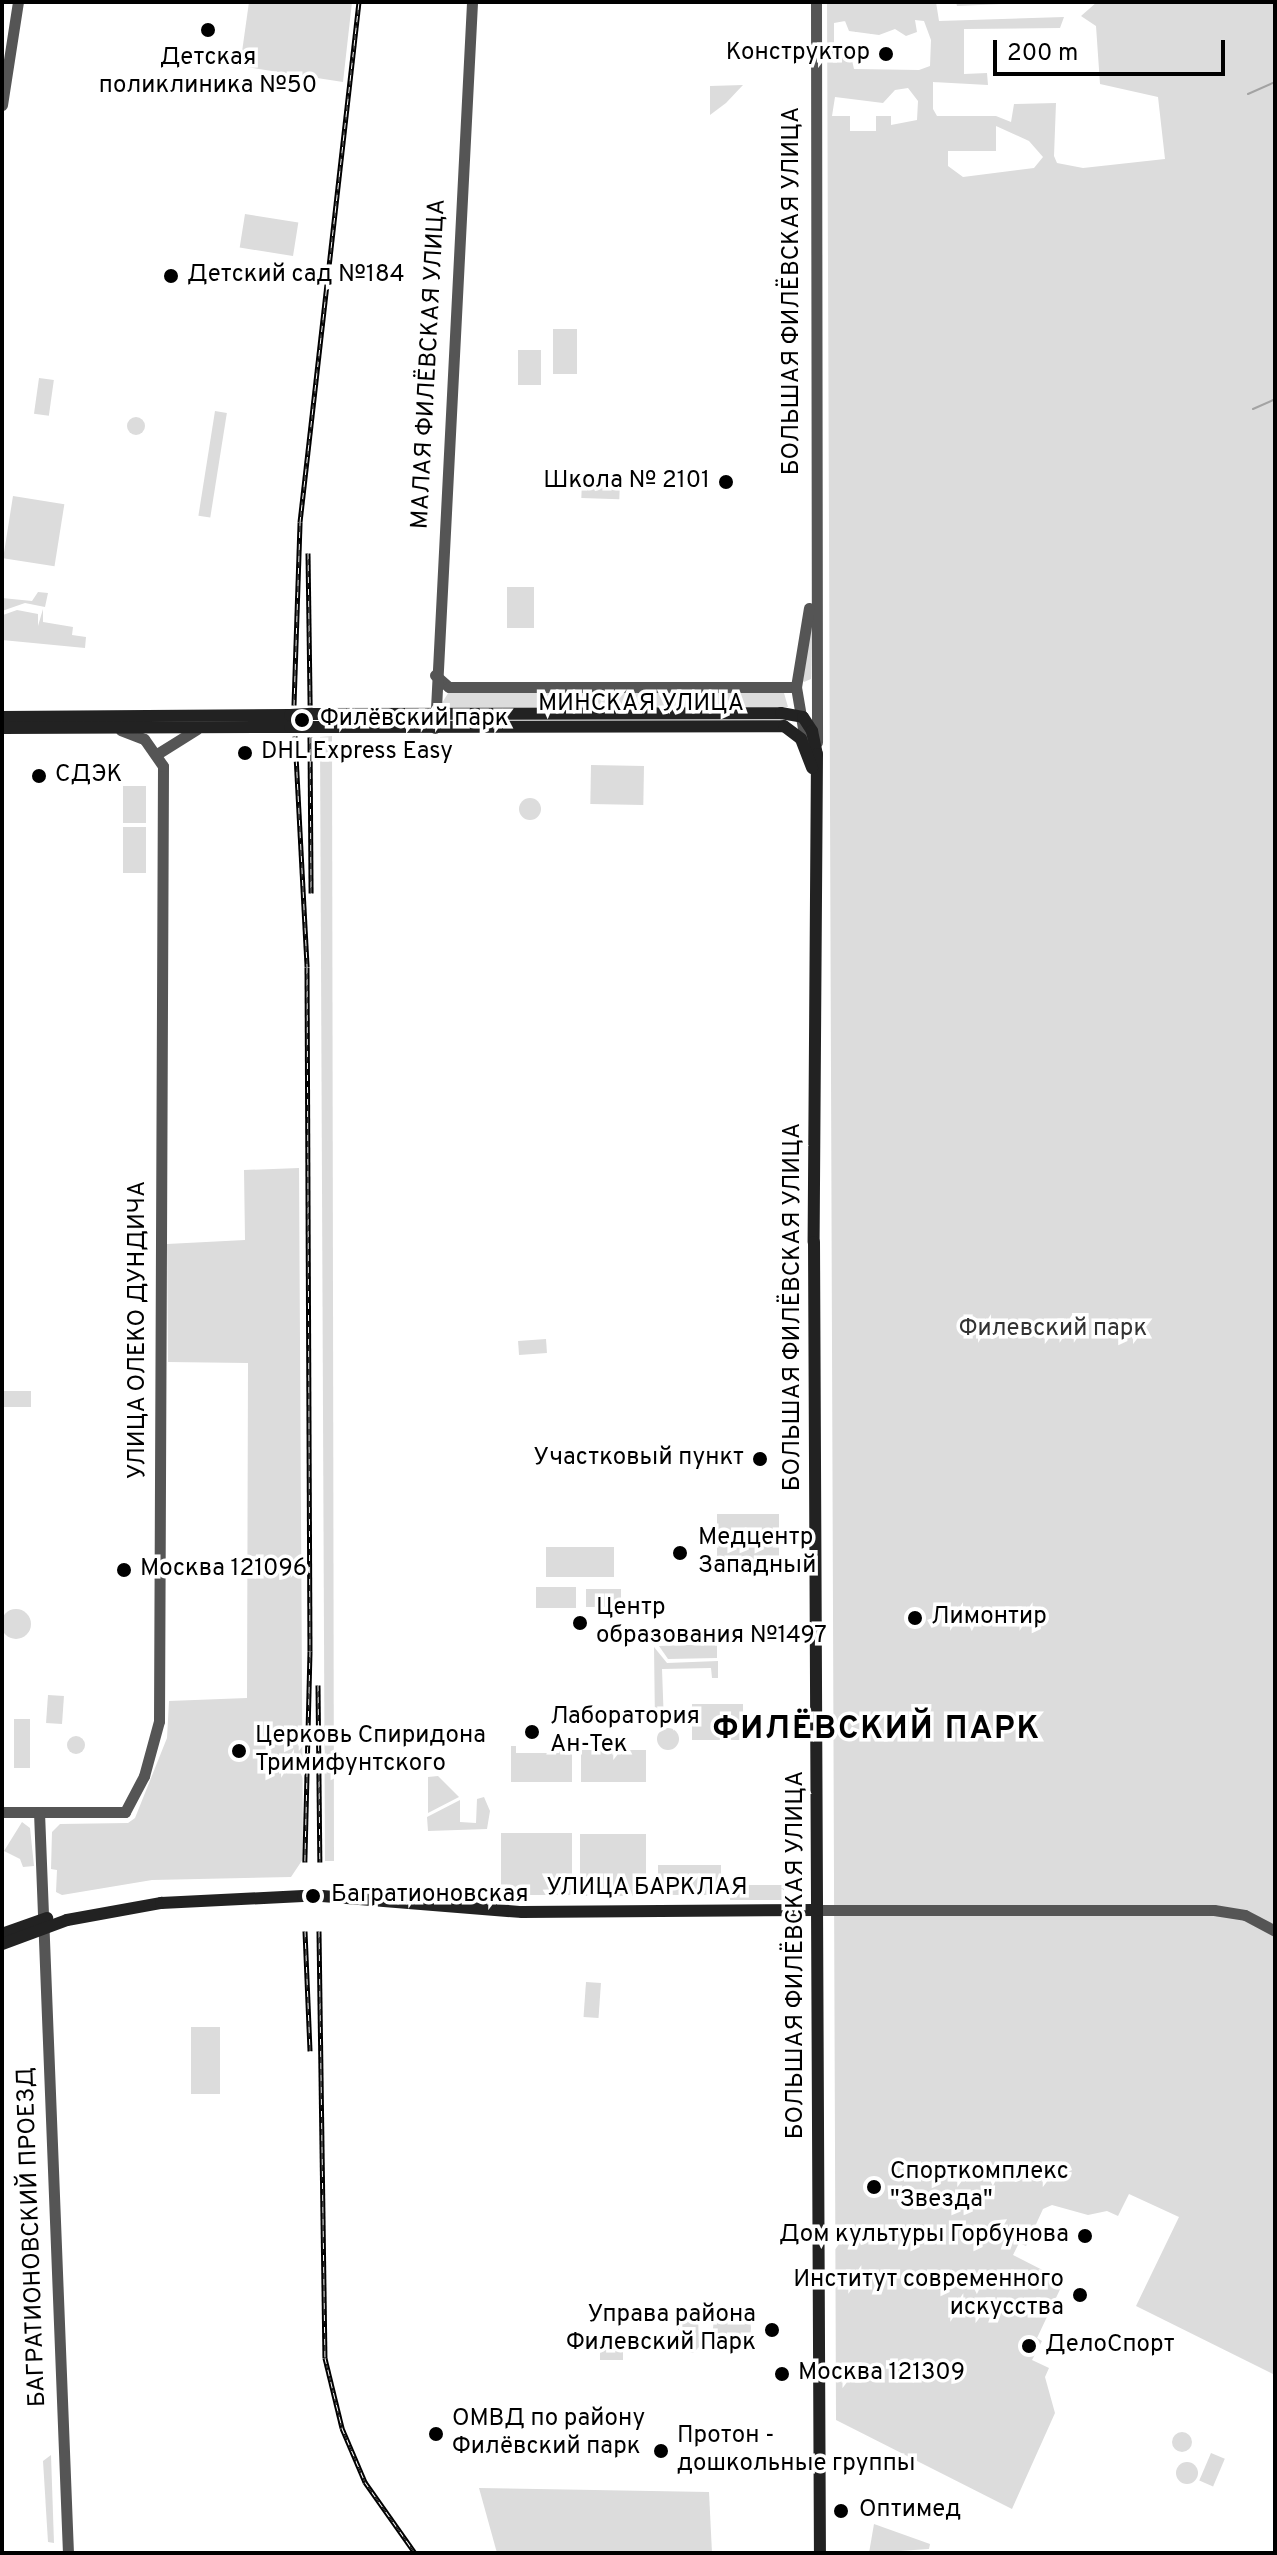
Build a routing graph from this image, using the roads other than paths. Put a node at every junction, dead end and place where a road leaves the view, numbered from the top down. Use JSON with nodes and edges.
{"nodes":[{"id":1,"x":18,"y":2,"type":"edge"},
{"id":2,"x":472,"y":2,"type":"edge"},
{"id":3,"x":816,"y":2,"type":"edge"},
{"id":4,"x":2,"y":105,"type":"edge"},
{"id":5,"x":813,"y":580,"type":"junction"},
{"id":6,"x":434,"y":674,"type":"junction"},
{"id":7,"x":817,"y":684,"type":"junction"},
{"id":8,"x":798,"y":692,"type":"junction"},
{"id":9,"x":803,"y":717,"type":"junction"},
{"id":10,"x":782,"y":720,"type":"junction"},
{"id":11,"x":290,"y":721,"type":"junction"},
{"id":12,"x":434,"y":722,"type":"junction"},
{"id":13,"x":6,"y":723,"type":"edge"},
{"id":14,"x":118,"y":729,"type":"junction"},
{"id":15,"x":197,"y":729,"type":"junction"},
{"id":16,"x":806,"y":746,"type":"junction"},
{"id":17,"x":157,"y":754,"type":"junction"},
{"id":18,"x":817,"y":754,"type":"junction"},
{"id":19,"x":815,"y":779,"type":"junction"},
{"id":20,"x":2,"y":1812,"type":"edge"},
{"id":21,"x":39,"y":1812,"type":"junction"},
{"id":22,"x":817,"y":1910,"type":"junction"},
{"id":23,"x":41,"y":1924,"type":"junction"},
{"id":24,"x":1275,"y":1931,"type":"edge"},
{"id":25,"x":2,"y":1934,"type":"edge"},
{"id":26,"x":2,"y":1944,"type":"edge"},
{"id":27,"x":68,"y":2553,"type":"edge"},
{"id":28,"x":820,"y":2553,"type":"edge"}],
"edges":[{"from":1,"to":4,"type":"street"},
{"from":2,"to":6,"type":"street","name":"МАЛАЯ ФИЛЁВСКАЯ УЛИЦА"},
{"from":3,"to":5,"type":"street","name":"БОЛЬШАЯ ФИЛЁВСКАЯ УЛИЦА"},
{"from":5,"to":7,"type":"street","name":"БОЛЬШАЯ ФИЛЁВСКАЯ УЛИЦА"},
{"from":5,"to":8,"type":"street","name":"БОЛЬШАЯ ФИЛЁВСКАЯ УЛИЦА"},
{"from":6,"to":8,"type":"street","name":"МИНСКАЯ УЛИЦА"},
{"from":6,"to":12,"type":"street","name":"МАЛАЯ ФИЛЁВСКАЯ УЛИЦА"},
{"from":7,"to":9,"type":"street","name":"БОЛЬШАЯ ФИЛЁВСКАЯ УЛИЦА"},
{"from":7,"to":18,"type":"street","name":"БОЛЬШАЯ ФИЛЁВСКАЯ УЛИЦА"},
{"from":8,"to":9,"type":"street","name":"БОЛЬШАЯ ФИЛЁВСКАЯ УЛИЦА"},
{"from":8,"to":10,"type":"street"},
{"from":9,"to":10,"type":"main road","name":"МИНСКАЯ УЛИЦА"},
{"from":9,"to":16,"type":"street","name":"БОЛЬШАЯ ФИЛЁВСКАЯ УЛИЦА"},
{"from":9,"to":18,"type":"main road"},
{"from":10,"to":12,"type":"main road","name":"МИНСКАЯ УЛИЦА"},
{"from":10,"to":16,"type":"main road"},
{"from":11,"to":12,"type":"main road","name":"МИНСКАЯ УЛИЦА","bridge":true},
{"from":11,"to":13,"type":"main road","name":"МИНСКАЯ УЛИЦА"},
{"from":11,"to":15,"type":"main road","name":"МИНСКАЯ УЛИЦА"},
{"from":13,"to":14,"type":"main road","name":"МИНСКАЯ УЛИЦА"},
{"from":14,"to":15,"type":"main road","name":"МИНСКАЯ УЛИЦА"},
{"from":14,"to":17,"type":"street"},
{"from":15,"to":17,"type":"street"},
{"from":16,"to":19,"type":"main road"},
{"from":17,"to":21,"type":"street","name":"УЛИЦА ОЛЕКО ДУНДИЧА"},
{"from":18,"to":19,"type":"main road","name":"БОЛЬШАЯ ФИЛЁВСКАЯ УЛИЦА"},
{"from":19,"to":22,"type":"main road","name":"БОЛЬШАЯ ФИЛЁВСКАЯ УЛИЦА"},
{"from":20,"to":21,"type":"street","name":"УЛИЦА ОЛЕКО ДУНДИЧА"},
{"from":21,"to":23,"type":"street"},
{"from":22,"to":23,"type":"main road","name":"УЛИЦА БАРКЛАЯ","bridge":true},
{"from":22,"to":24,"type":"street","name":"УЛИЦА БАРКЛАЯ"},
{"from":22,"to":28,"type":"main road","name":"БОЛЬШАЯ ФИЛЁВСКАЯ УЛИЦА"},
{"from":23,"to":25,"type":"main road","name":"УЛИЦА БАРКЛАЯ"},
{"from":23,"to":26,"type":"main road","name":"УЛИЦА БАРКЛАЯ"},
{"from":23,"to":27,"type":"street","name":"БАГРАТИОНОВСКИЙ ПРОЕЗД"}]}
